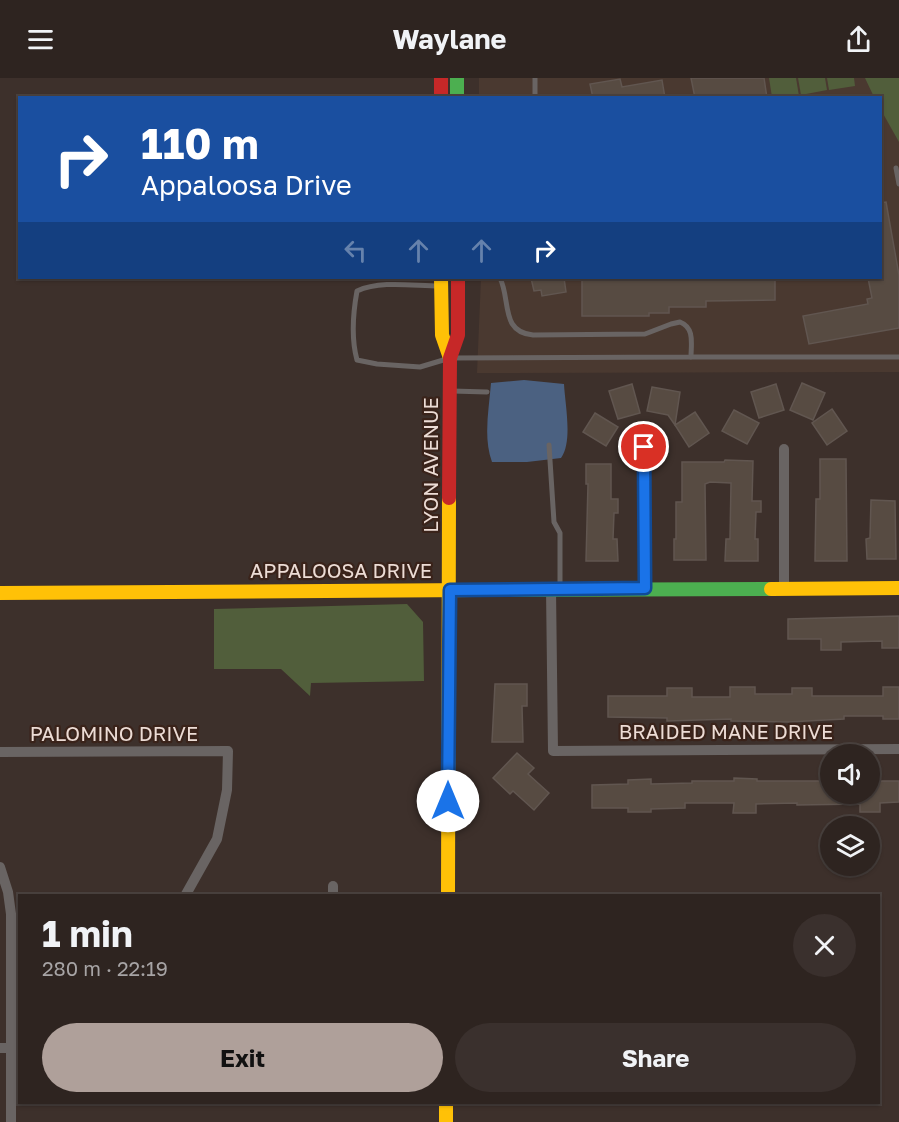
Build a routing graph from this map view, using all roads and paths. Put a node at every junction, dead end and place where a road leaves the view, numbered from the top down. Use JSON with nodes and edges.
{"nodes":[{"id":1,"x":441,"y":78,"type":"edge"},
{"id":2,"x":457,"y":78,"type":"edge"},
{"id":3,"x":534,"y":78,"type":"edge"},
{"id":4,"x":441,"y":96,"type":"edge"},
{"id":5,"x":457,"y":96,"type":"edge"},
{"id":6,"x":534,"y":96,"type":"edge"},
{"id":7,"x":896,"y":168,"type":"dead end"},
{"id":8,"x":899,"y":184,"type":"edge"},
{"id":9,"x":458,"y":279,"type":"edge"},
{"id":10,"x":500,"y":279,"type":"edge"},
{"id":11,"x":441,"y":282,"type":"edge"},
{"id":12,"x":691,"y":357,"type":"junction"},
{"id":13,"x":899,"y":357,"type":"edge"},
{"id":14,"x":450,"y":358,"type":"junction"},
{"id":15,"x":450,"y":391,"type":"junction"},
{"id":16,"x":487,"y":392,"type":"dead end"},
{"id":17,"x":549,"y":445,"type":"dead end"},
{"id":18,"x":644,"y":447,"type":"dead end"},
{"id":19,"x":783,"y":449,"type":"dead end"},
{"id":20,"x":645,"y":588,"type":"junction"},
{"id":21,"x":783,"y":588,"type":"junction"},
{"id":22,"x":899,"y":588,"type":"edge"},
{"id":23,"x":555,"y":589,"type":"junction"},
{"id":24,"x":450,"y":590,"type":"junction"},
{"id":25,"x":0,"y":594,"type":"edge"},
{"id":26,"x":899,"y":749,"type":"edge"},
{"id":27,"x":0,"y":752,"type":"edge"},
{"id":28,"x":0,"y":867,"type":"edge"},
{"id":29,"x":186,"y":894,"type":"edge"},
{"id":30,"x":448,"y":894,"type":"edge"},
{"id":31,"x":10,"y":1048,"type":"edge"},
{"id":32,"x":446,"y":1104,"type":"edge"},
{"id":33,"x":11,"y":1122,"type":"edge"},
{"id":34,"x":446,"y":1122,"type":"edge"}],
"edges":[{"from":1,"to":4,"type":"street"},
{"from":2,"to":5,"type":"street"},
{"from":3,"to":6,"type":"lane"},
{"from":7,"to":8,"type":"lane"},
{"from":9,"to":14,"type":"street","name":"LYON AVENUE"},
{"from":10,"to":12,"type":"lane"},
{"from":11,"to":14,"type":"street","name":"LYON AVENUE"},
{"from":11,"to":14,"type":"lane"},
{"from":12,"to":13,"type":"lane"},
{"from":12,"to":14,"type":"lane"},
{"from":14,"to":15,"type":"street","name":"LYON AVENUE"},
{"from":15,"to":16,"type":"lane"},
{"from":15,"to":24,"type":"street","name":"LYON AVENUE"},
{"from":17,"to":23,"type":"lane"},
{"from":18,"to":20,"type":"street"},
{"from":19,"to":21,"type":"street"},
{"from":20,"to":21,"type":"street","name":"APPALOOSA DRIVE"},
{"from":20,"to":23,"type":"street","name":"APPALOOSA DRIVE"},
{"from":21,"to":22,"type":"street","name":"APPALOOSA DRIVE"},
{"from":23,"to":24,"type":"street","name":"APPALOOSA DRIVE"},
{"from":23,"to":26,"type":"street","name":"BRAIDED MANE DRIVE"},
{"from":24,"to":25,"type":"street","name":"APPALOOSA DRIVE"},
{"from":24,"to":30,"type":"street","name":"LYON AVENUE"},
{"from":27,"to":29,"type":"street","name":"PALOMINO DRIVE"},
{"from":28,"to":31,"type":"street"},
{"from":31,"to":33,"type":"street"},
{"from":32,"to":34,"type":"street"}]}
